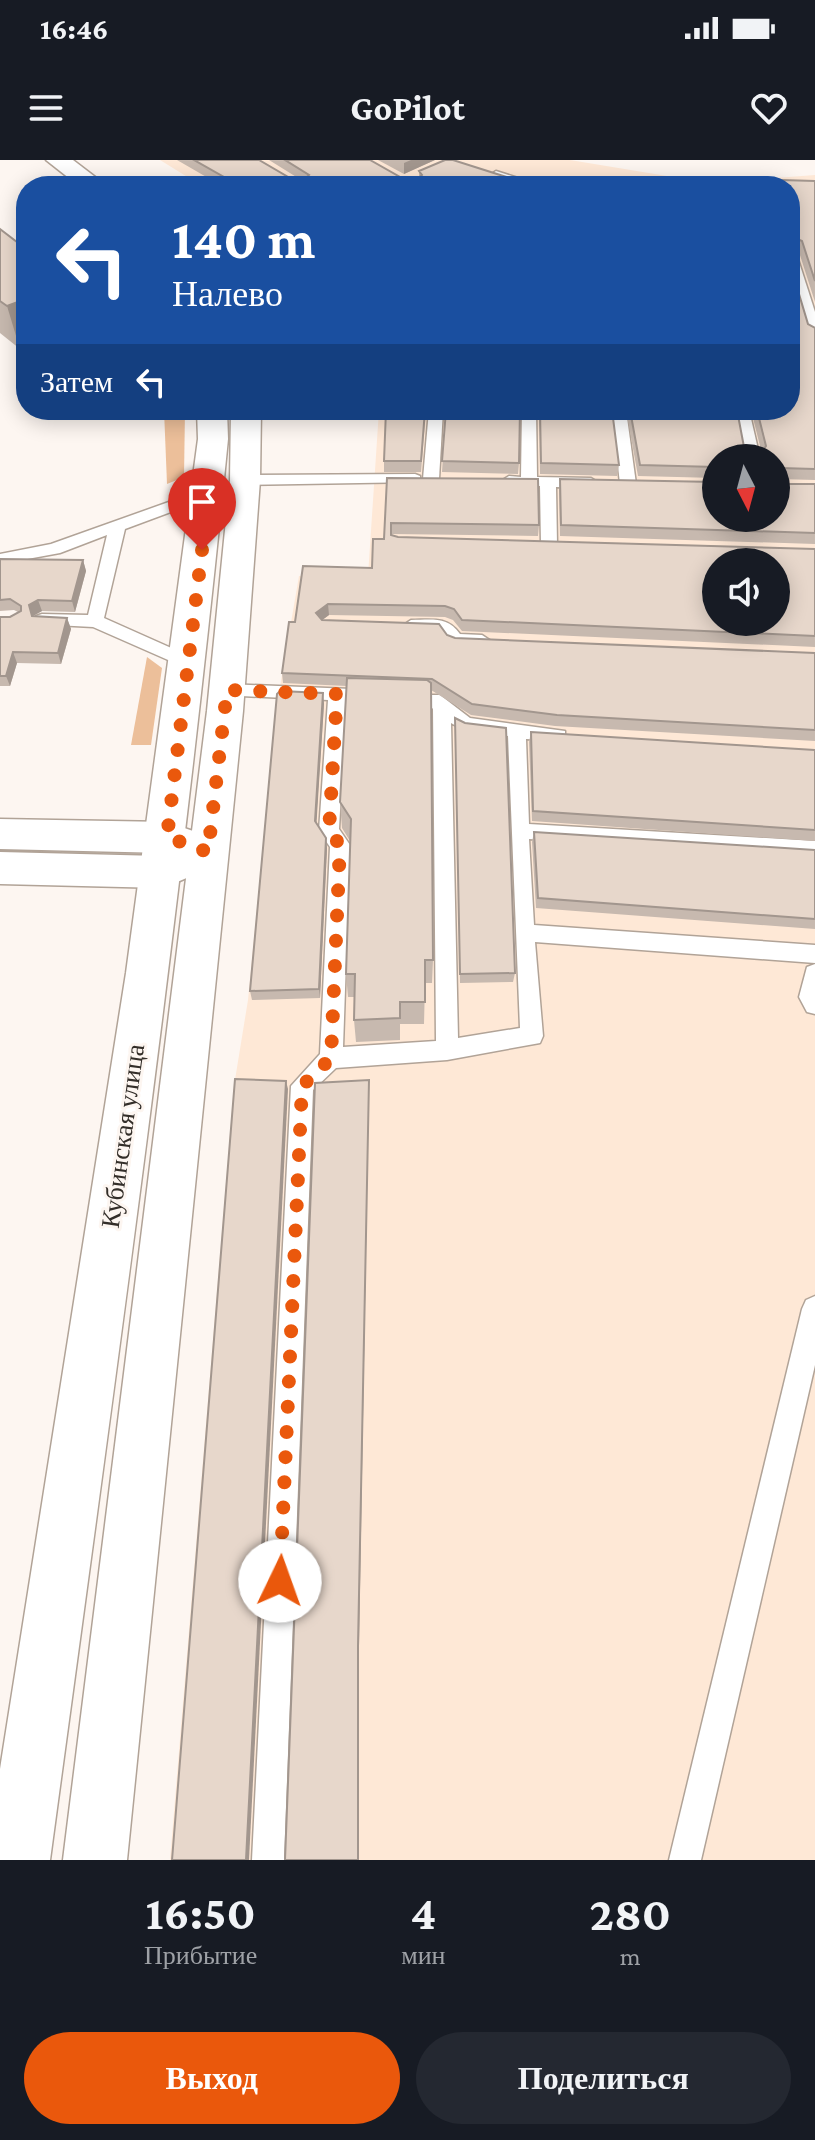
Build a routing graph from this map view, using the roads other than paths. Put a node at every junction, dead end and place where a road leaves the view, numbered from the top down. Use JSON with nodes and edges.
{"nodes":[{"id":1,"x":47,"y":164,"type":"edge"},
{"id":2,"x":483,"y":171,"type":"edge"},
{"id":3,"x":73,"y":176,"type":"edge"},
{"id":4,"x":499,"y":176,"type":"edge"},
{"id":5,"x":800,"y":285,"type":"edge"},
{"id":6,"x":815,"y":334,"type":"edge"},
{"id":7,"x":212,"y":420,"type":"edge"},
{"id":8,"x":246,"y":420,"type":"edge"},
{"id":9,"x":436,"y":420,"type":"edge"},
{"id":10,"x":529,"y":420,"type":"edge"},
{"id":11,"x":621,"y":420,"type":"edge"},
{"id":12,"x":744,"y":420,"type":"edge"},
{"id":13,"x":749,"y":444,"type":"edge"},
{"id":14,"x":245,"y":480,"type":"junction"},
{"id":15,"x":487,"y":481,"type":"edge"},
{"id":16,"x":529,"y":482,"type":"junction"},
{"id":17,"x":548,"y":482,"type":"junction"},
{"id":18,"x":208,"y":493,"type":"junction"},
{"id":19,"x":117,"y":529,"type":"junction"},
{"id":20,"x":549,"y":544,"type":"edge"},
{"id":21,"x":0,"y":559,"type":"edge"},
{"id":22,"x":42,"y":620,"type":"edge"},
{"id":23,"x":95,"y":621,"type":"junction"},
{"id":24,"x":387,"y":625,"type":"edge"},
{"id":25,"x":502,"y":641,"type":"edge"},
{"id":26,"x":190,"y":663,"type":"junction"},
{"id":27,"x":227,"y":690,"type":"junction"},
{"id":28,"x":337,"y":694,"type":"junction"},
{"id":29,"x":442,"y":707,"type":"junction"},
{"id":30,"x":517,"y":731,"type":"junction"},
{"id":31,"x":570,"y":737,"type":"edge"},
{"id":32,"x":519,"y":831,"type":"junction"},
{"id":33,"x":0,"y":834,"type":"edge"},
{"id":34,"x":815,"y":849,"type":"edge"},
{"id":35,"x":179,"y":854,"type":"junction"},
{"id":36,"x":0,"y":868,"type":"edge"},
{"id":37,"x":524,"y":933,"type":"junction"},
{"id":38,"x":815,"y":954,"type":"edge"},
{"id":39,"x":815,"y":973,"type":"edge"},
{"id":40,"x":815,"y":1005,"type":"edge"},
{"id":41,"x":447,"y":1050,"type":"junction"},
{"id":42,"x":331,"y":1058,"type":"junction"},
{"id":43,"x":815,"y":1309,"type":"edge"},
{"id":44,"x":18,"y":1860,"type":"edge"},
{"id":45,"x":95,"y":1860,"type":"edge"},
{"id":46,"x":268,"y":1860,"type":"edge"},
{"id":47,"x":685,"y":1860,"type":"edge"}],
"edges":[{"from":1,"to":3,"type":"main road"},
{"from":2,"to":4,"type":"lane"},
{"from":5,"to":6,"type":"lane"},
{"from":7,"to":18,"type":"main road","name":"Кубинская улица"},
{"from":8,"to":14,"type":"main road","name":"Кубинская улица"},
{"from":9,"to":14,"type":"lane"},
{"from":10,"to":16,"type":"lane"},
{"from":11,"to":17,"type":"lane"},
{"from":12,"to":13,"type":"lane"},
{"from":14,"to":27,"type":"main road","name":"Кубинская улица"},
{"from":15,"to":16,"type":"lane"},
{"from":16,"to":17,"type":"lane"},
{"from":17,"to":20,"type":"lane"},
{"from":18,"to":19,"type":"lane"},
{"from":18,"to":26,"type":"main road","name":"Кубинская улица"},
{"from":19,"to":21,"type":"lane"},
{"from":19,"to":23,"type":"lane"},
{"from":22,"to":23,"type":"lane"},
{"from":23,"to":26,"type":"lane"},
{"from":24,"to":25,"type":"lane"},
{"from":26,"to":35,"type":"main road","name":"Кубинская улица"},
{"from":27,"to":28,"type":"lane"},
{"from":27,"to":35,"type":"main road","name":"Кубинская улица"},
{"from":28,"to":29,"type":"lane"},
{"from":28,"to":42,"type":"lane"},
{"from":29,"to":30,"type":"lane"},
{"from":29,"to":41,"type":"lane"},
{"from":30,"to":31,"type":"lane"},
{"from":30,"to":32,"type":"lane"},
{"from":32,"to":34,"type":"lane"},
{"from":32,"to":37,"type":"lane"},
{"from":33,"to":35,"type":"main road"},
{"from":35,"to":36,"type":"main road"},
{"from":35,"to":44,"type":"main road","name":"Кубинская улица"},
{"from":35,"to":45,"type":"main road","name":"Кубинская улица"},
{"from":37,"to":38,"type":"lane"},
{"from":37,"to":41,"type":"lane"},
{"from":39,"to":40,"type":"lane"},
{"from":41,"to":42,"type":"lane"},
{"from":42,"to":46,"type":"lane"},
{"from":43,"to":47,"type":"lane"}]}
